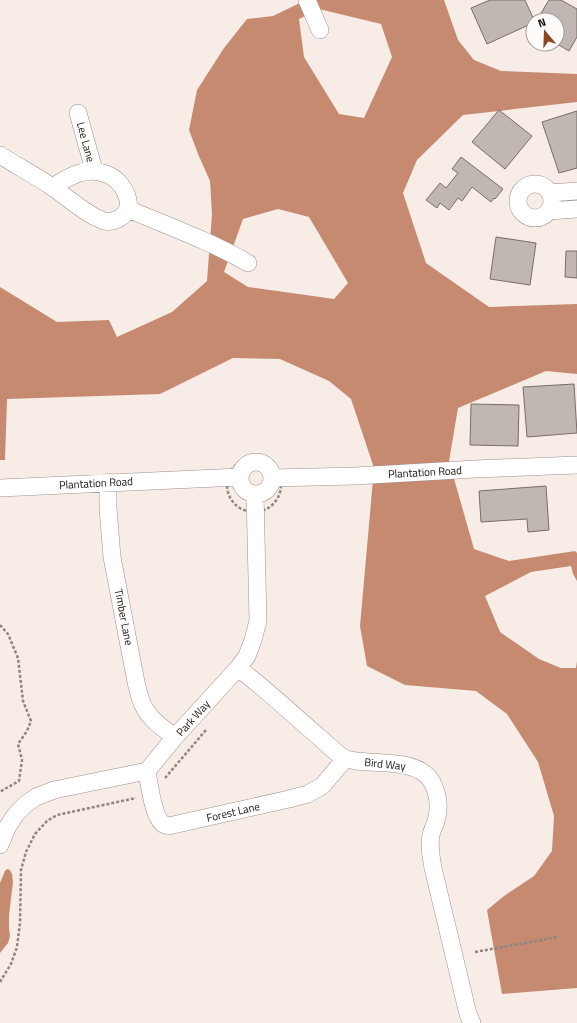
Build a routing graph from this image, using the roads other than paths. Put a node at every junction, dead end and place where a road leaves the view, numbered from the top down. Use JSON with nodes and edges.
{"nodes":[{"id":1,"x":307,"y":0,"type":"edge"},
{"id":2,"x":317,"y":24,"type":"dead end"},
{"id":3,"x":78,"y":113,"type":"dead end"},
{"id":4,"x":0,"y":156,"type":"edge"},
{"id":5,"x":94,"y":170,"type":"junction"},
{"id":6,"x":52,"y":187,"type":"junction"},
{"id":7,"x":577,"y":191,"type":"edge"},
{"id":8,"x":550,"y":193,"type":"junction"},
{"id":9,"x":128,"y":209,"type":"junction"},
{"id":10,"x":577,"y":209,"type":"edge"},
{"id":11,"x":549,"y":211,"type":"junction"},
{"id":12,"x":248,"y":263,"type":"dead end"},
{"id":13,"x":577,"y":466,"type":"edge"},
{"id":14,"x":239,"y":477,"type":"junction"},
{"id":15,"x":272,"y":478,"type":"junction"},
{"id":16,"x":108,"y":482,"type":"junction"},
{"id":17,"x":0,"y":488,"type":"edge"},
{"id":18,"x":255,"y":494,"type":"junction"},
{"id":19,"x":238,"y":668,"type":"junction"},
{"id":20,"x":175,"y":737,"type":"junction"},
{"id":21,"x":345,"y":759,"type":"junction"},
{"id":22,"x":147,"y":771,"type":"junction"},
{"id":23,"x":0,"y":845,"type":"edge"},
{"id":24,"x":472,"y":1023,"type":"edge"}],
"edges":[{"from":1,"to":2,"type":"street"},
{"from":3,"to":5,"type":"street","name":"Lee Lane"},
{"from":4,"to":6,"type":"street"},
{"from":5,"to":6,"type":"street"},
{"from":5,"to":9,"type":"street"},
{"from":6,"to":9,"type":"street"},
{"from":7,"to":8,"type":"street"},
{"from":8,"to":11,"type":"street"},
{"from":8,"to":11,"type":"street"},
{"from":9,"to":12,"type":"street"},
{"from":10,"to":11,"type":"street"},
{"from":13,"to":15,"type":"street","name":"Plantation Road"},
{"from":14,"to":15,"type":"street"},
{"from":14,"to":16,"type":"street","name":"Plantation Road"},
{"from":14,"to":18,"type":"street"},
{"from":15,"to":18,"type":"street"},
{"from":16,"to":17,"type":"street","name":"Plantation Road"},
{"from":16,"to":20,"type":"street","name":"Timber Lane"},
{"from":18,"to":19,"type":"street","name":"Park Way"},
{"from":19,"to":20,"type":"street","name":"Park Way"},
{"from":19,"to":21,"type":"street"},
{"from":20,"to":22,"type":"street","name":"Park Way"},
{"from":21,"to":22,"type":"street","name":"Forest Lane"},
{"from":21,"to":24,"type":"street","name":"Bird Way"},
{"from":22,"to":23,"type":"street"}]}
